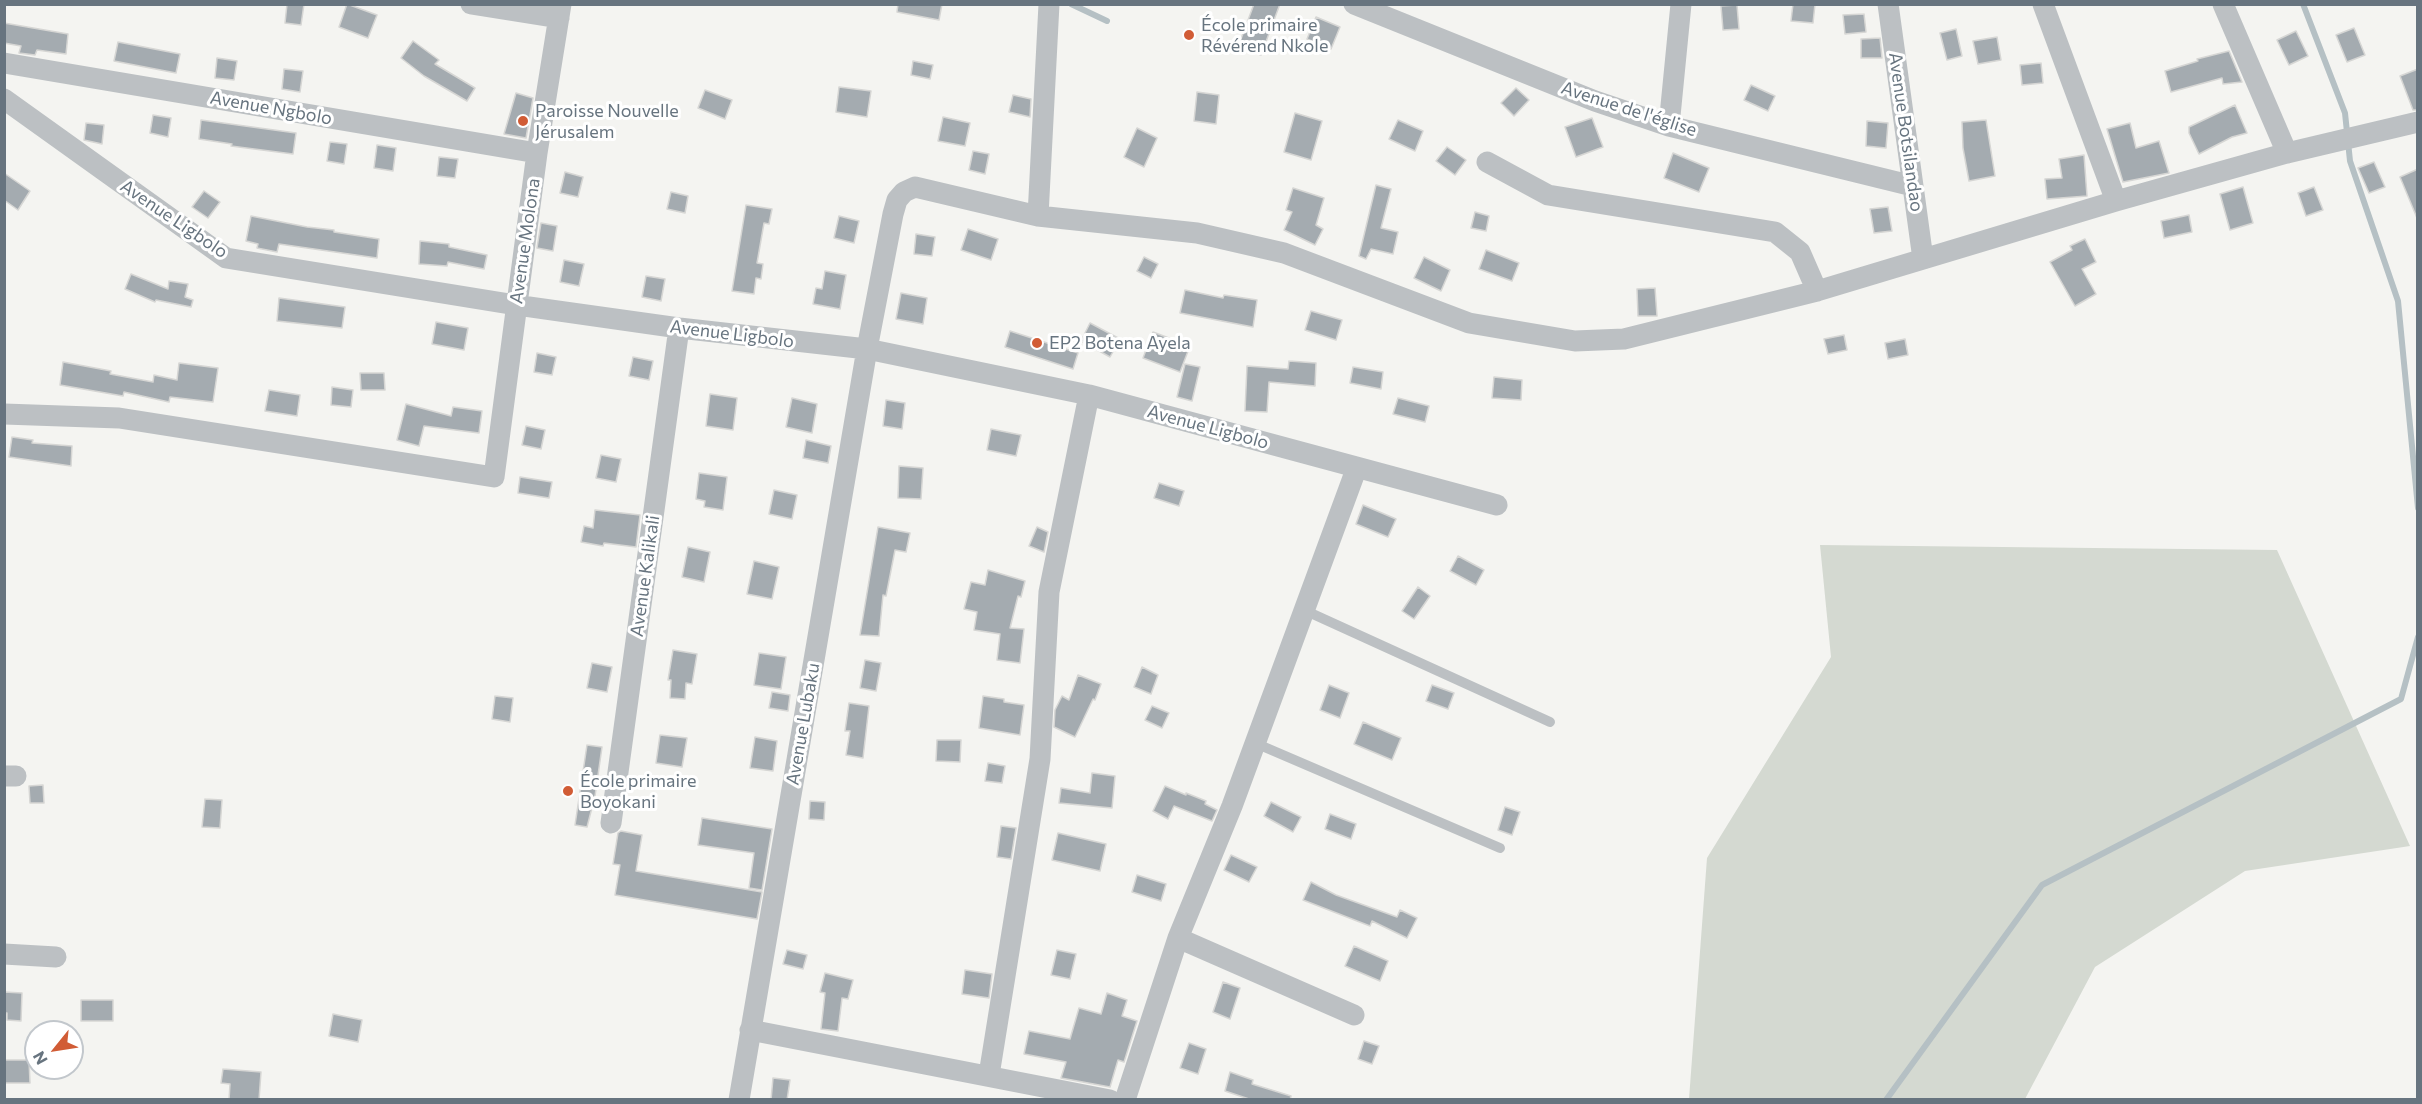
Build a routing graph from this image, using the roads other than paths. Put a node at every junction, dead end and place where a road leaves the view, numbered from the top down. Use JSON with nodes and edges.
{"nodes":[{"id":1,"x":471,"y":4,"type":"edge"},
{"id":2,"x":1354,"y":4,"type":"edge"},
{"id":3,"x":1681,"y":4,"type":"edge"},
{"id":4,"x":1888,"y":4,"type":"edge"},
{"id":5,"x":2043,"y":4,"type":"edge"},
{"id":6,"x":2223,"y":4,"type":"edge"},
{"id":7,"x":1049,"y":5,"type":"edge"},
{"id":8,"x":560,"y":11,"type":"edge"},
{"id":9,"x":4,"y":63,"type":"edge"},
{"id":10,"x":4,"y":99,"type":"edge"},
{"id":11,"x":2418,"y":122,"type":"edge"},
{"id":12,"x":1669,"y":126,"type":"junction"},
{"id":13,"x":537,"y":153,"type":"junction"},
{"id":14,"x":2287,"y":153,"type":"junction"},
{"id":15,"x":1487,"y":162,"type":"dead end"},
{"id":16,"x":1913,"y":186,"type":"junction"},
{"id":17,"x":2116,"y":201,"type":"junction"},
{"id":18,"x":1038,"y":216,"type":"junction"},
{"id":19,"x":1923,"y":259,"type":"junction"},
{"id":20,"x":1817,"y":291,"type":"junction"},
{"id":21,"x":516,"y":305,"type":"junction"},
{"id":22,"x":678,"y":328,"type":"junction"},
{"id":23,"x":867,"y":349,"type":"junction"},
{"id":24,"x":1089,"y":395,"type":"junction"},
{"id":25,"x":4,"y":414,"type":"edge"},
{"id":26,"x":1357,"y":468,"type":"junction"},
{"id":27,"x":1497,"y":505,"type":"dead end"},
{"id":28,"x":1304,"y":610,"type":"junction"},
{"id":29,"x":1550,"y":722,"type":"dead end"},
{"id":30,"x":1255,"y":743,"type":"junction"},
{"id":31,"x":610,"y":824,"type":"dead end"},
{"id":32,"x":1500,"y":848,"type":"dead end"},
{"id":33,"x":1178,"y":938,"type":"junction"},
{"id":34,"x":4,"y":954,"type":"edge"},
{"id":35,"x":56,"y":957,"type":"dead end"},
{"id":36,"x":1354,"y":1015,"type":"dead end"},
{"id":37,"x":750,"y":1030,"type":"junction"},
{"id":38,"x":989,"y":1076,"type":"junction"},
{"id":39,"x":739,"y":1100,"type":"edge"},
{"id":40,"x":1110,"y":1100,"type":"edge"},
{"id":41,"x":1125,"y":1100,"type":"edge"}],
"edges":[{"from":1,"to":8,"type":"street"},
{"from":2,"to":12,"type":"street","name":"Avenue de l'église"},
{"from":3,"to":12,"type":"street"},
{"from":4,"to":16,"type":"street","name":"Avenue Botsilandao"},
{"from":5,"to":17,"type":"street"},
{"from":6,"to":14,"type":"street"},
{"from":7,"to":18,"type":"street"},
{"from":8,"to":13,"type":"street","name":"Avenue Molona"},
{"from":9,"to":13,"type":"street","name":"Avenue Ngbolo"},
{"from":10,"to":21,"type":"street","name":"Avenue Ligbolo"},
{"from":11,"to":14,"type":"street","name":"Avenue Lubaku"},
{"from":12,"to":16,"type":"street","name":"Avenue de l'église"},
{"from":13,"to":21,"type":"street","name":"Avenue Molona"},
{"from":14,"to":17,"type":"street","name":"Avenue Lubaku"},
{"from":15,"to":20,"type":"street"},
{"from":16,"to":19,"type":"street","name":"Avenue Botsilandao"},
{"from":17,"to":19,"type":"street","name":"Avenue Lubaku"},
{"from":18,"to":20,"type":"street","name":"Avenue Lubaku"},
{"from":18,"to":23,"type":"street","name":"Avenue Lubaku"},
{"from":19,"to":20,"type":"street","name":"Avenue Lubaku"},
{"from":21,"to":22,"type":"street","name":"Avenue Ligbolo"},
{"from":21,"to":25,"type":"street","name":"Avenue Molona"},
{"from":22,"to":23,"type":"street","name":"Avenue Ligbolo"},
{"from":22,"to":31,"type":"street","name":"Avenue Kalikali"},
{"from":23,"to":24,"type":"street","name":"Avenue Ligbolo"},
{"from":23,"to":37,"type":"street","name":"Avenue Lubaku"},
{"from":24,"to":26,"type":"street","name":"Avenue Ligbolo"},
{"from":24,"to":38,"type":"street"},
{"from":26,"to":27,"type":"street","name":"Avenue Ligbolo"},
{"from":26,"to":28,"type":"street"},
{"from":28,"to":29,"type":"lane"},
{"from":28,"to":30,"type":"street"},
{"from":30,"to":32,"type":"lane"},
{"from":30,"to":33,"type":"street"},
{"from":33,"to":36,"type":"street"},
{"from":33,"to":41,"type":"street"},
{"from":34,"to":35,"type":"street"},
{"from":37,"to":38,"type":"street"},
{"from":37,"to":39,"type":"street","name":"Avenue Lubaku"},
{"from":38,"to":40,"type":"street"}]}
